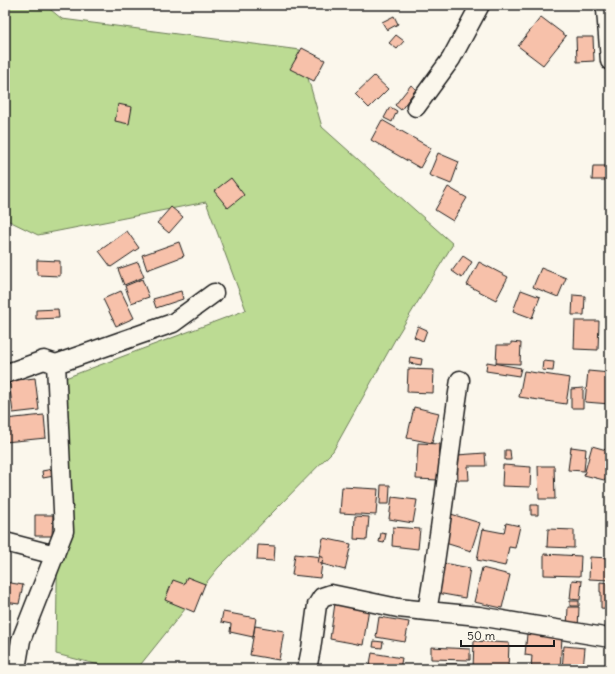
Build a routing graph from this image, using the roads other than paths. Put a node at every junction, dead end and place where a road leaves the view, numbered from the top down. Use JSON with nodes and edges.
{"nodes":[{"id":1,"x":480,"y":5,"type":"edge"},
{"id":2,"x":605,"y":5,"type":"edge"},
{"id":3,"x":610,"y":61,"type":"edge"},
{"id":4,"x":416,"y":107,"type":"dead end"},
{"id":5,"x":214,"y":293,"type":"dead end"},
{"id":6,"x":56,"y":364,"type":"junction"},
{"id":7,"x":5,"y":374,"type":"edge"},
{"id":8,"x":460,"y":380,"type":"dead end"},
{"id":9,"x":5,"y":542,"type":"edge"},
{"id":10,"x":55,"y":555,"type":"junction"},
{"id":11,"x":427,"y":611,"type":"junction"},
{"id":12,"x":610,"y":638,"type":"edge"},
{"id":13,"x":16,"y":669,"type":"edge"},
{"id":14,"x":307,"y":669,"type":"edge"}],
"edges":[{"from":1,"to":4,"type":"street"},
{"from":2,"to":3,"type":"street"},
{"from":5,"to":6,"type":"street"},
{"from":6,"to":7,"type":"street"},
{"from":6,"to":10,"type":"street"},
{"from":8,"to":11,"type":"street"},
{"from":9,"to":10,"type":"street"},
{"from":10,"to":13,"type":"street"},
{"from":11,"to":12,"type":"street"},
{"from":11,"to":14,"type":"street"}]}
